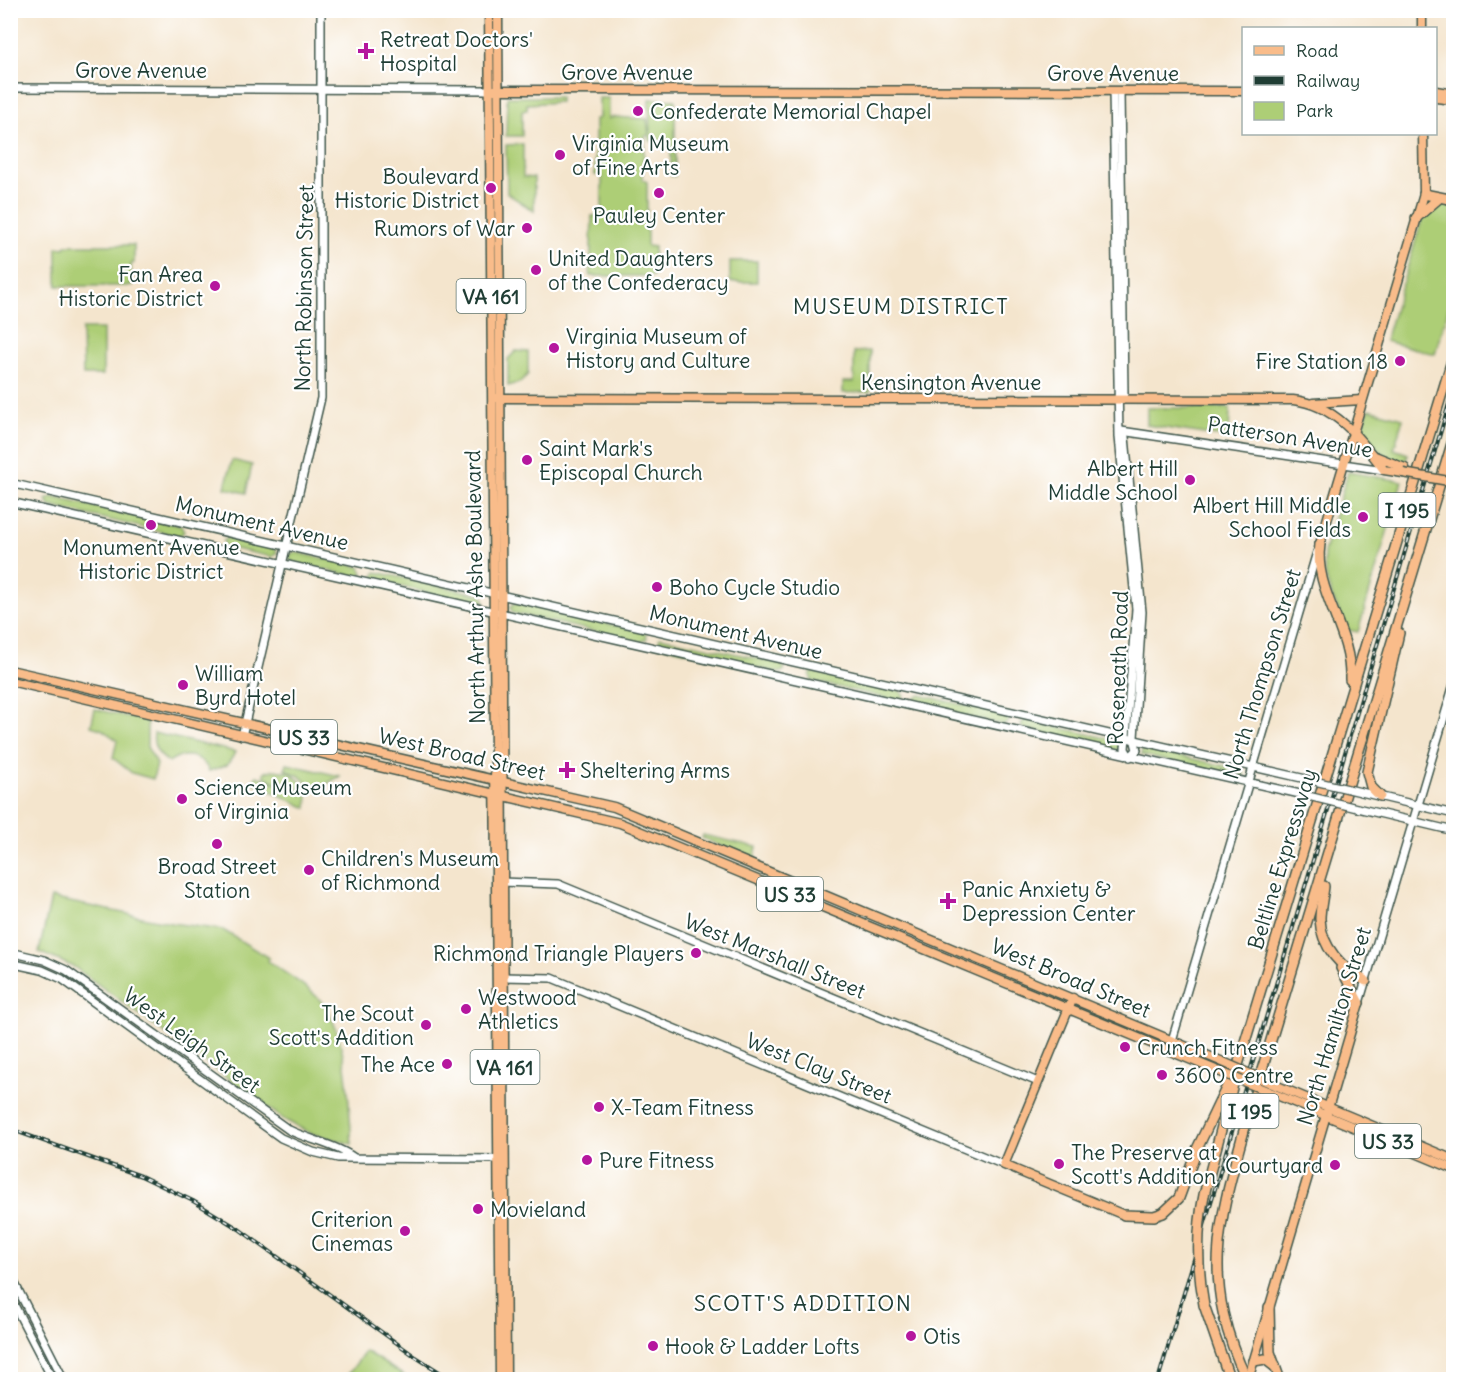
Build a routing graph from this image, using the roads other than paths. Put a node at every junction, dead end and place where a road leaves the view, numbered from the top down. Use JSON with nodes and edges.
{"nodes":[{"id":1,"x":321,"y":10,"type":"edge"},
{"id":2,"x":489,"y":10,"type":"edge"},
{"id":3,"x":498,"y":10,"type":"edge"},
{"id":4,"x":1422,"y":10,"type":"edge"},
{"id":5,"x":1422,"y":27,"type":"edge"},
{"id":6,"x":10,"y":88,"type":"edge"},
{"id":7,"x":321,"y":89,"type":"junction"},
{"id":8,"x":494,"y":90,"type":"junction"},
{"id":9,"x":1117,"y":91,"type":"junction"},
{"id":10,"x":1242,"y":91,"type":"edge"},
{"id":11,"x":1437,"y":92,"type":"edge"},
{"id":12,"x":1454,"y":94,"type":"edge"},
{"id":13,"x":1437,"y":98,"type":"edge"},
{"id":14,"x":1454,"y":100,"type":"edge"},
{"id":15,"x":1423,"y":135,"type":"edge"},
{"id":16,"x":1424,"y":194,"type":"junction"},
{"id":17,"x":1438,"y":199,"type":"junction"},
{"id":18,"x":1454,"y":200,"type":"edge"},
{"id":19,"x":1416,"y":218,"type":"junction"},
{"id":20,"x":1454,"y":354,"type":"edge"},
{"id":21,"x":491,"y":398,"type":"junction"},
{"id":22,"x":501,"y":399,"type":"junction"},
{"id":23,"x":1120,"y":400,"type":"junction"},
{"id":24,"x":1362,"y":400,"type":"junction"},
{"id":25,"x":1312,"y":403,"type":"junction"},
{"id":26,"x":1121,"y":431,"type":"junction"},
{"id":27,"x":1352,"y":432,"type":"junction"},
{"id":28,"x":1454,"y":437,"type":"edge"},
{"id":29,"x":1373,"y":455,"type":"junction"},
{"id":30,"x":1343,"y":464,"type":"junction"},
{"id":31,"x":1384,"y":470,"type":"junction"},
{"id":32,"x":1404,"y":471,"type":"junction"},
{"id":33,"x":1454,"y":476,"type":"edge"},
{"id":34,"x":1454,"y":482,"type":"edge"},
{"id":35,"x":10,"y":483,"type":"edge"},
{"id":36,"x":10,"y":502,"type":"edge"},
{"id":37,"x":1320,"y":544,"type":"junction"},
{"id":38,"x":285,"y":545,"type":"junction"},
{"id":39,"x":281,"y":564,"type":"junction"},
{"id":40,"x":492,"y":593,"type":"junction"},
{"id":41,"x":503,"y":595,"type":"junction"},
{"id":42,"x":1403,"y":603,"type":"junction"},
{"id":43,"x":492,"y":613,"type":"junction"},
{"id":44,"x":503,"y":615,"type":"junction"},
{"id":45,"x":10,"y":670,"type":"edge"},
{"id":46,"x":10,"y":681,"type":"edge"},
{"id":47,"x":1454,"y":684,"type":"edge"},
{"id":48,"x":1349,"y":694,"type":"junction"},
{"id":49,"x":245,"y":723,"type":"junction"},
{"id":50,"x":242,"y":736,"type":"junction"},
{"id":51,"x":1131,"y":739,"type":"junction"},
{"id":52,"x":1130,"y":757,"type":"junction"},
{"id":53,"x":1253,"y":768,"type":"junction"},
{"id":54,"x":499,"y":781,"type":"junction"},
{"id":55,"x":1248,"y":783,"type":"junction"},
{"id":56,"x":499,"y":794,"type":"junction"},
{"id":57,"x":1380,"y":796,"type":"junction"},
{"id":58,"x":1417,"y":805,"type":"junction"},
{"id":59,"x":1454,"y":814,"type":"edge"},
{"id":60,"x":1412,"y":821,"type":"junction"},
{"id":61,"x":1454,"y":831,"type":"edge"},
{"id":62,"x":1326,"y":865,"type":"junction"},
{"id":63,"x":499,"y":882,"type":"junction"},
{"id":64,"x":10,"y":952,"type":"edge"},
{"id":65,"x":1334,"y":956,"type":"junction"},
{"id":66,"x":10,"y":963,"type":"edge"},
{"id":67,"x":505,"y":976,"type":"junction"},
{"id":68,"x":495,"y":977,"type":"junction"},
{"id":69,"x":1366,"y":981,"type":"junction"},
{"id":70,"x":1073,"y":998,"type":"junction"},
{"id":71,"x":1359,"y":1003,"type":"junction"},
{"id":72,"x":1068,"y":1009,"type":"junction"},
{"id":73,"x":1172,"y":1040,"type":"junction"},
{"id":74,"x":1169,"y":1050,"type":"junction"},
{"id":75,"x":1238,"y":1065,"type":"junction"},
{"id":76,"x":1038,"y":1082,"type":"junction"},
{"id":77,"x":1274,"y":1089,"type":"junction"},
{"id":78,"x":1327,"y":1111,"type":"junction"},
{"id":79,"x":353,"y":1156,"type":"junction"},
{"id":80,"x":502,"y":1159,"type":"junction"},
{"id":81,"x":1454,"y":1160,"type":"edge"},
{"id":82,"x":1004,"y":1165,"type":"junction"},
{"id":83,"x":1454,"y":1168,"type":"edge"},
{"id":84,"x":1124,"y":1215,"type":"joint"},
{"id":85,"x":10,"y":1274,"type":"edge"},
{"id":86,"x":10,"y":1297,"type":"edge"},
{"id":87,"x":1269,"y":1307,"type":"junction"},
{"id":88,"x":35,"y":1324,"type":"junction"},
{"id":89,"x":27,"y":1328,"type":"junction"},
{"id":90,"x":1254,"y":1361,"type":"junction"},
{"id":91,"x":1276,"y":1367,"type":"junction"},
{"id":92,"x":1229,"y":1378,"type":"edge"},
{"id":93,"x":53,"y":1380,"type":"edge"},
{"id":94,"x":64,"y":1380,"type":"edge"},
{"id":95,"x":500,"y":1380,"type":"edge"},
{"id":96,"x":506,"y":1380,"type":"edge"},
{"id":97,"x":1247,"y":1380,"type":"edge"},
{"id":98,"x":1280,"y":1380,"type":"edge"}],
"edges":[{"from":1,"to":7,"type":"street","name":"North Robinson Street"},
{"from":2,"to":8,"type":"main road","name":"North Arthur Ashe Boulevard","number":"VA 161"},
{"from":3,"to":8,"type":"main road","name":"North Arthur Ashe Boulevard","number":"VA 161"},
{"from":4,"to":5,"type":"main road"},
{"from":6,"to":7,"type":"street","name":"Grove Avenue"},
{"from":7,"to":8,"type":"street","name":"Grove Avenue"},
{"from":7,"to":38,"type":"street","name":"North Robinson Street"},
{"from":8,"to":9,"type":"main road","name":"Grove Avenue"},
{"from":8,"to":21,"type":"main road","name":"North Arthur Ashe Boulevard","number":"VA 161"},
{"from":8,"to":22,"type":"main road","name":"North Arthur Ashe Boulevard","number":"VA 161"},
{"from":9,"to":10,"type":"main road","name":"Grove Avenue"},
{"from":9,"to":23,"type":"street","name":"Roseneath Road"},
{"from":11,"to":12,"type":"main road"},
{"from":13,"to":14,"type":"main road"},
{"from":15,"to":16,"type":"main road","name":"North Thompson Street"},
{"from":16,"to":17,"type":"highway"},
{"from":16,"to":19,"type":"main road","name":"North Thompson Street"},
{"from":17,"to":18,"type":"highway"},
{"from":17,"to":19,"type":"highway"},
{"from":19,"to":24,"type":"main road","name":"North Thompson Street"},
{"from":20,"to":48,"type":"highway","name":"Beltline Expressway","number":"I 195"},
{"from":21,"to":22,"type":"main road","name":"Kensington Avenue"},
{"from":21,"to":40,"type":"main road","name":"North Arthur Ashe Boulevard","number":"VA 161"},
{"from":22,"to":23,"type":"main road","name":"Kensington Avenue"},
{"from":22,"to":41,"type":"main road","name":"North Arthur Ashe Boulevard","number":"VA 161"},
{"from":23,"to":25,"type":"main road","name":"Kensington Avenue"},
{"from":23,"to":26,"type":"street","name":"Roseneath Road"},
{"from":24,"to":25,"type":"main road"},
{"from":24,"to":27,"type":"main road","name":"North Thompson Street"},
{"from":25,"to":27,"type":"main road","name":"Kensington Avenue"},
{"from":26,"to":30,"type":"street","name":"Patterson Avenue"},
{"from":26,"to":51,"type":"street","name":"Roseneath Road"},
{"from":27,"to":29,"type":"main road","name":"Kensington Avenue"},
{"from":27,"to":30,"type":"main road","name":"North Thompson Street"},
{"from":28,"to":42,"type":"highway","name":"Beltline Expressway","number":"I 195"},
{"from":29,"to":31,"type":"main road","name":"Kensington Avenue"},
{"from":29,"to":32,"type":"main road"},
{"from":30,"to":31,"type":"street","name":"Patterson Avenue"},
{"from":30,"to":37,"type":"main road","name":"North Thompson Street"},
{"from":31,"to":32,"type":"main road","name":"Patterson Avenue"},
{"from":32,"to":33,"type":"main road"},
{"from":32,"to":34,"type":"main road","name":"Patterson Avenue","bridge":true},
{"from":35,"to":38,"type":"street","name":"Monument Avenue"},
{"from":36,"to":39,"type":"street","name":"Monument Avenue"},
{"from":37,"to":48,"type":"highway"},
{"from":37,"to":53,"type":"street","name":"North Thompson Street"},
{"from":38,"to":39,"type":"street","name":"North Robinson Street"},
{"from":38,"to":40,"type":"street","name":"Monument Avenue"},
{"from":39,"to":43,"type":"street","name":"Monument Avenue"},
{"from":39,"to":49,"type":"street","name":"North Robinson Street"},
{"from":40,"to":41,"type":"street","name":"Monument Avenue"},
{"from":40,"to":43,"type":"main road","name":"North Arthur Ashe Boulevard","number":"VA 161"},
{"from":41,"to":44,"type":"main road","name":"North Arthur Ashe Boulevard","number":"VA 161"},
{"from":41,"to":51,"type":"street","name":"Monument Avenue"},
{"from":42,"to":57,"type":"highway"},
{"from":42,"to":62,"type":"highway","name":"Beltline Expressway","number":"I 195"},
{"from":43,"to":44,"type":"street","name":"Monument Avenue"},
{"from":43,"to":54,"type":"main road","name":"North Arthur Ashe Boulevard","number":"VA 161"},
{"from":44,"to":52,"type":"street","name":"Monument Avenue"},
{"from":44,"to":54,"type":"main road","name":"North Arthur Ashe Boulevard","number":"VA 161"},
{"from":45,"to":49,"type":"main road","name":"West Broad Street","number":"US 33"},
{"from":46,"to":50,"type":"main road","name":"West Broad Street","number":"US 33"},
{"from":47,"to":58,"type":"street","name":"North Hamilton Street"},
{"from":48,"to":75,"type":"highway","name":"Beltline Expressway","number":"I 195"},
{"from":49,"to":50,"type":"street","name":"North Robinson Street"},
{"from":49,"to":54,"type":"main road","name":"West Broad Street","number":"US 33"},
{"from":50,"to":56,"type":"main road","name":"West Broad Street","number":"US 33"},
{"from":51,"to":52,"type":"street","name":"Roseneath Road"},
{"from":51,"to":53,"type":"street","name":"Monument Avenue"},
{"from":52,"to":55,"type":"street","name":"Monument Avenue"},
{"from":53,"to":55,"type":"street","name":"North Thompson Street"},
{"from":53,"to":57,"type":"street","name":"Monument Avenue","bridge":true},
{"from":54,"to":56,"type":"main road","name":"North Arthur Ashe Boulevard","number":"VA 161"},
{"from":54,"to":70,"type":"main road","name":"West Broad Street","number":"US 33"},
{"from":55,"to":60,"type":"street","name":"Monument Avenue","bridge":true},
{"from":55,"to":73,"type":"street","name":"North Thompson Street"},
{"from":56,"to":63,"type":"main road","name":"North Arthur Ashe Boulevard","number":"VA 161"},
{"from":56,"to":72,"type":"main road","name":"West Broad Street","number":"US 33"},
{"from":57,"to":58,"type":"street","name":"Monument Avenue"},
{"from":58,"to":59,"type":"street","name":"Monument Avenue"},
{"from":58,"to":60,"type":"street","name":"North Hamilton Street"},
{"from":60,"to":61,"type":"street","name":"Monument Avenue"},
{"from":60,"to":69,"type":"street","name":"North Hamilton Street"},
{"from":62,"to":65,"type":"highway"},
{"from":62,"to":97,"type":"highway","name":"Beltline Expressway","number":"I 195"},
{"from":63,"to":67,"type":"main road","name":"North Arthur Ashe Boulevard","number":"VA 161"},
{"from":63,"to":68,"type":"main road","name":"North Arthur Ashe Boulevard","number":"VA 161"},
{"from":63,"to":76,"type":"street","name":"West Marshall Street"},
{"from":64,"to":79,"type":"street","name":"West Leigh Street"},
{"from":65,"to":69,"type":"highway"},
{"from":65,"to":71,"type":"highway"},
{"from":66,"to":79,"type":"street","name":"West Leigh Street"},
{"from":67,"to":68,"type":"street","name":"West Clay Street"},
{"from":67,"to":80,"type":"main road","name":"North Arthur Ashe Boulevard","number":"VA 161"},
{"from":67,"to":82,"type":"street","name":"West Clay Street"},
{"from":68,"to":80,"type":"main road","name":"North Arthur Ashe Boulevard","number":"VA 161"},
{"from":69,"to":71,"type":"street","name":"North Hamilton Street"},
{"from":70,"to":72,"type":"main road"},
{"from":70,"to":73,"type":"main road","name":"West Broad Street","number":"US 33"},
{"from":71,"to":78,"type":"main road","name":"North Hamilton Street"},
{"from":72,"to":74,"type":"main road","name":"West Broad Street","number":"US 33"},
{"from":72,"to":76,"type":"main road"},
{"from":73,"to":74,"type":"street","name":"North Thompson Street"},
{"from":73,"to":77,"type":"main road","name":"West Broad Street","number":"US 33","bridge":true},
{"from":74,"to":77,"type":"main road","name":"West Broad Street","number":"US 33","bridge":true},
{"from":75,"to":84,"type":"highway"},
{"from":75,"to":92,"type":"highway","name":"Beltline Expressway","number":"I 195","bridge":true},
{"from":76,"to":82,"type":"main road"},
{"from":77,"to":78,"type":"main road","name":"West Broad Street","number":"US 33"},
{"from":78,"to":81,"type":"main road","name":"West Broad Street","number":"US 33"},
{"from":78,"to":83,"type":"main road","name":"West Broad Street","number":"US 33"},
{"from":78,"to":87,"type":"main road","name":"North Hamilton Street"},
{"from":79,"to":80,"type":"street","name":"West Leigh Street"},
{"from":80,"to":95,"type":"main road","name":"North Arthur Ashe Boulevard","number":"VA 161"},
{"from":80,"to":96,"type":"main road","name":"North Arthur Ashe Boulevard","number":"VA 161"},
{"from":82,"to":84,"type":"main road","name":"West Clay Street"},
{"from":85,"to":88,"type":"street"},
{"from":86,"to":89,"type":"street"},
{"from":87,"to":90,"type":"main road","name":"North Hamilton Street"},
{"from":87,"to":91,"type":"highway"},
{"from":88,"to":89,"type":"street"},
{"from":88,"to":94,"type":"street"},
{"from":89,"to":93,"type":"street"},
{"from":90,"to":91,"type":"highway"},
{"from":90,"to":97,"type":"main road","name":"North Hamilton Street"},
{"from":91,"to":98,"type":"highway"}]}
